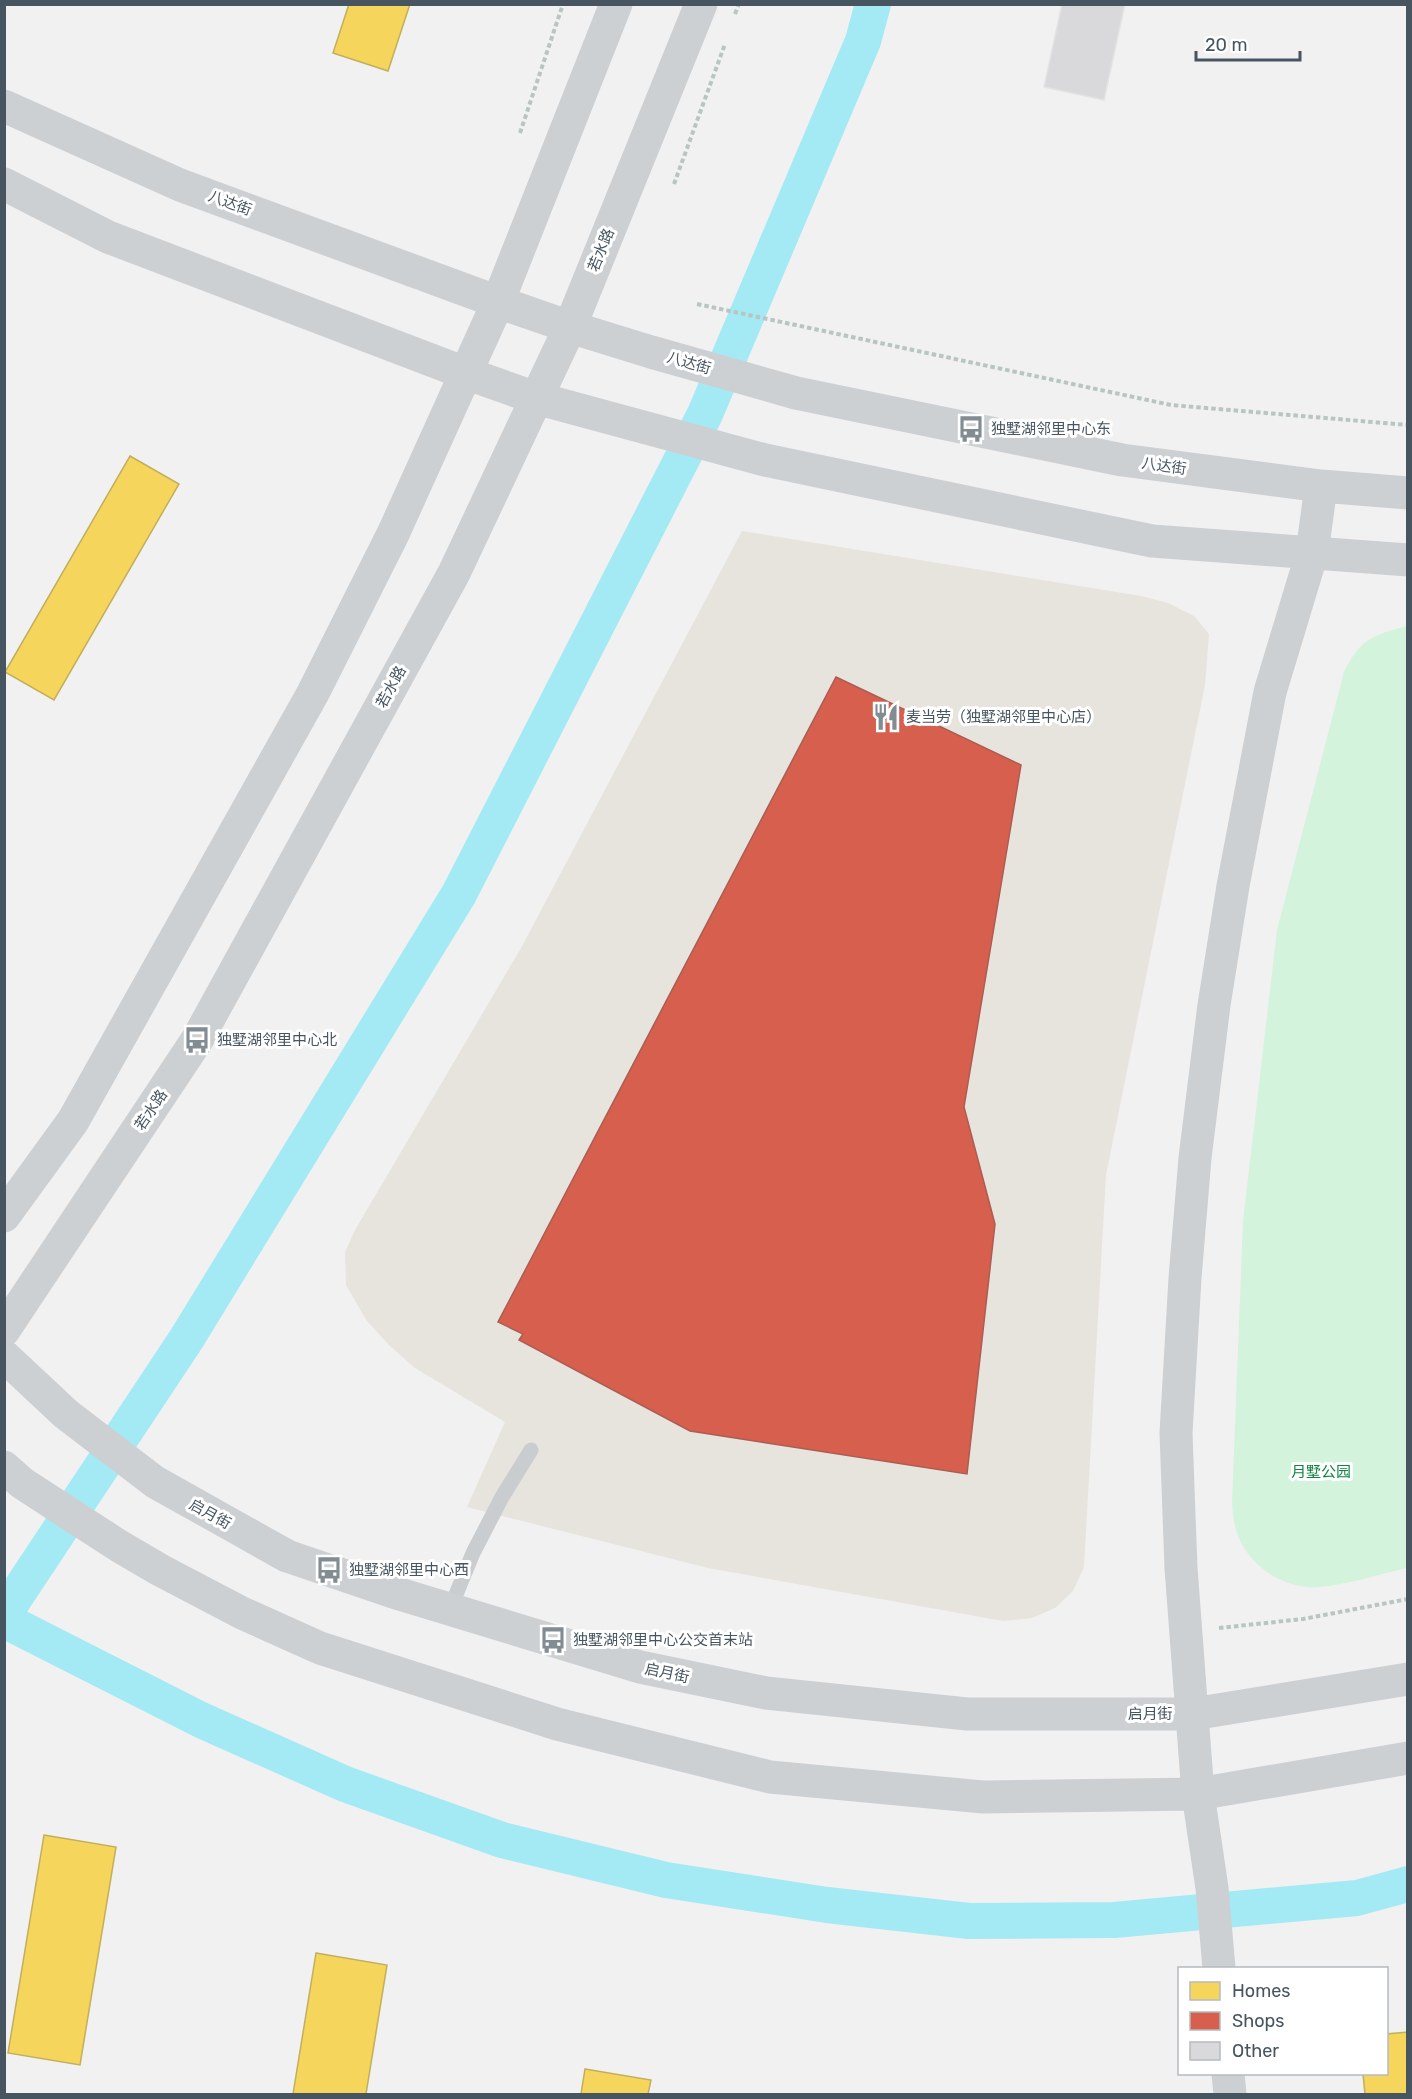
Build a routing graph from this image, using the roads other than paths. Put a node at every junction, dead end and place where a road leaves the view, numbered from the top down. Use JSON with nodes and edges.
{"nodes":[{"id":1,"x":616,"y":4,"type":"edge"},
{"id":2,"x":701,"y":4,"type":"edge"},
{"id":3,"x":4,"y":106,"type":"edge"},
{"id":4,"x":4,"y":184,"type":"edge"},
{"id":5,"x":498,"y":302,"type":"junction"},
{"id":6,"x":570,"y":327,"type":"junction"},
{"id":7,"x":465,"y":373,"type":"junction"},
{"id":8,"x":536,"y":398,"type":"junction"},
{"id":9,"x":1321,"y":486,"type":"junction"},
{"id":10,"x":1407,"y":493,"type":"edge"},
{"id":11,"x":1312,"y":553,"type":"junction"},
{"id":12,"x":1407,"y":560,"type":"edge"},
{"id":13,"x":4,"y":1216,"type":"edge"},
{"id":14,"x":4,"y":1330,"type":"edge"},
{"id":15,"x":4,"y":1356,"type":"edge"},
{"id":16,"x":531,"y":1450,"type":"dead end"},
{"id":17,"x":13,"y":1475,"type":"edge"},
{"id":18,"x":450,"y":1609,"type":"junction"},
{"id":19,"x":1407,"y":1679,"type":"edge"},
{"id":20,"x":1193,"y":1714,"type":"junction"},
{"id":21,"x":1407,"y":1758,"type":"edge"},
{"id":22,"x":1198,"y":1794,"type":"junction"},
{"id":23,"x":1219,"y":1967,"type":"edge"},
{"id":24,"x":1228,"y":2075,"type":"edge"},
{"id":25,"x":1230,"y":2094,"type":"edge"}],
"edges":[{"from":1,"to":5,"type":"street"},
{"from":2,"to":6,"type":"street","name":"若水路"},
{"from":3,"to":5,"type":"street","name":"八达街"},
{"from":4,"to":7,"type":"street"},
{"from":5,"to":6,"type":"street","name":"八达街"},
{"from":5,"to":7,"type":"street"},
{"from":6,"to":8,"type":"street","name":"若水路"},
{"from":6,"to":9,"type":"street","name":"八达街"},
{"from":7,"to":8,"type":"street"},
{"from":7,"to":13,"type":"street"},
{"from":8,"to":11,"type":"street"},
{"from":8,"to":14,"type":"street","name":"若水路"},
{"from":9,"to":10,"type":"street","name":"八达街"},
{"from":9,"to":11,"type":"street"},
{"from":11,"to":12,"type":"street"},
{"from":11,"to":20,"type":"street"},
{"from":15,"to":18,"type":"street","name":"启月街"},
{"from":16,"to":18,"type":"lane"},
{"from":17,"to":22,"type":"street"},
{"from":18,"to":20,"type":"street","name":"启月街"},
{"from":19,"to":20,"type":"street","name":"启月街"},
{"from":20,"to":22,"type":"street"},
{"from":21,"to":22,"type":"street"},
{"from":22,"to":23,"type":"street"},
{"from":24,"to":25,"type":"street"}]}
